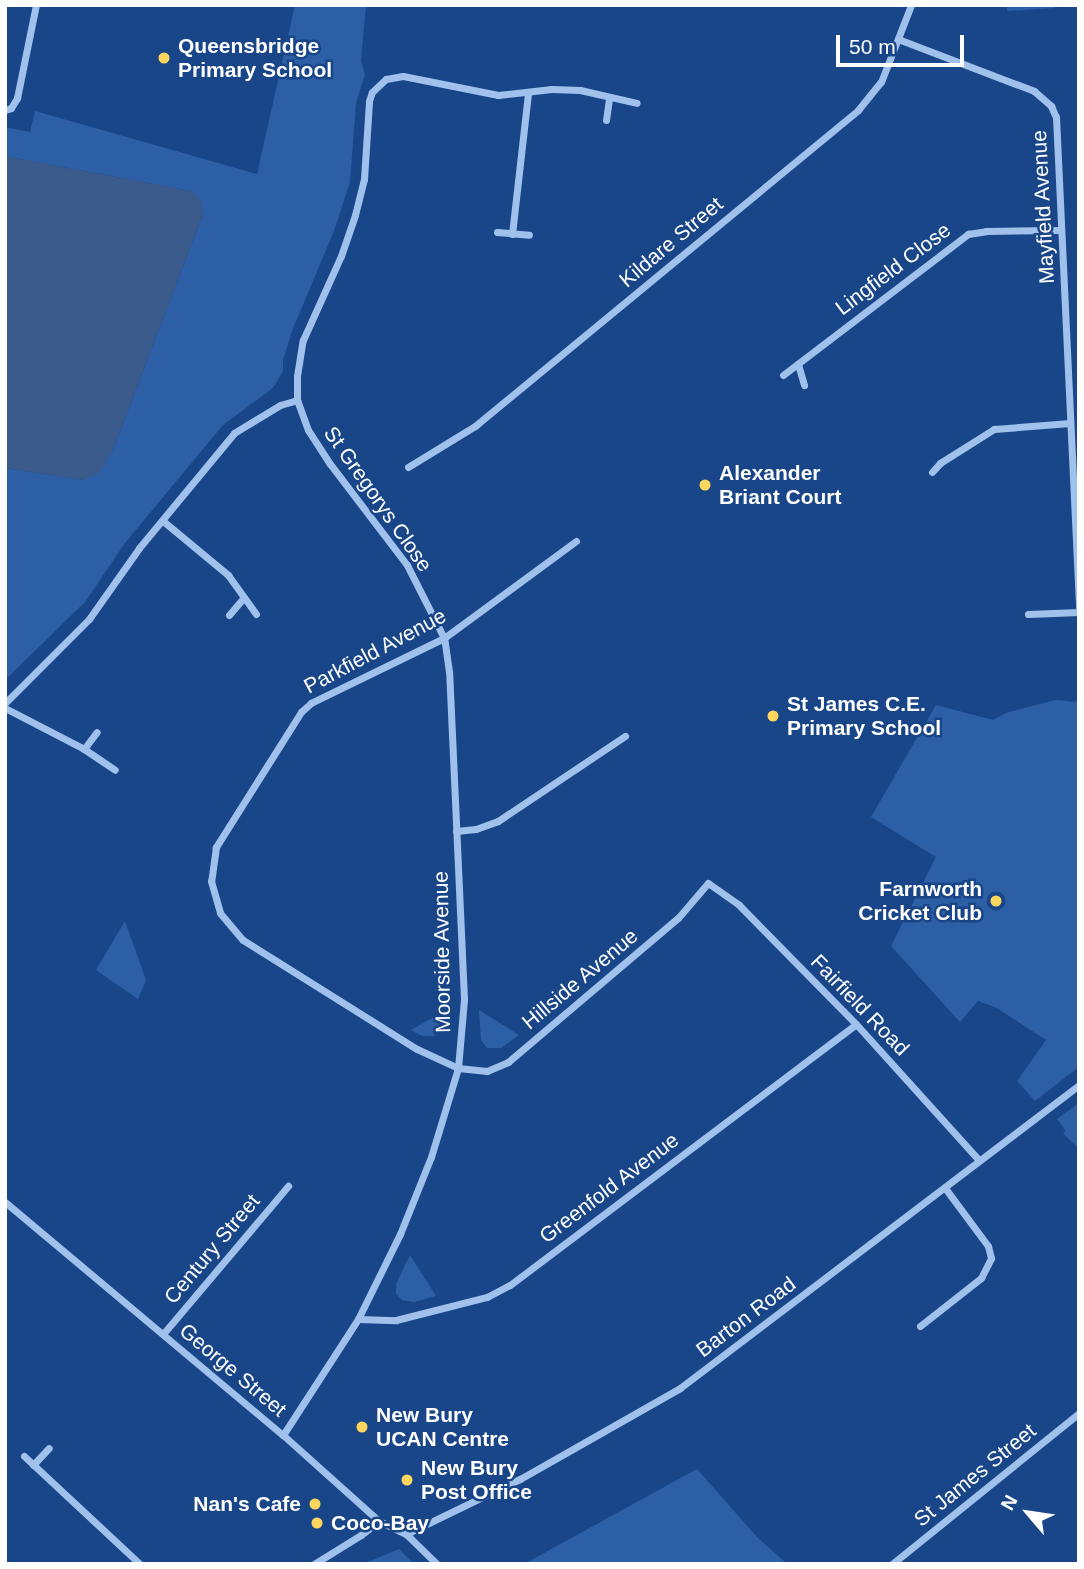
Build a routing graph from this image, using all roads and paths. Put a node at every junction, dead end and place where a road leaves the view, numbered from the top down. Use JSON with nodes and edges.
{"nodes":[{"id":1,"x":36,"y":5,"type":"edge"},
{"id":2,"x":911,"y":5,"type":"edge"},
{"id":3,"x":898,"y":39,"type":"junction"},
{"id":4,"x":528,"y":93,"type":"junction"},
{"id":5,"x":609,"y":99,"type":"junction"},
{"id":6,"x":637,"y":103,"type":"dead end"},
{"id":7,"x":8,"y":109,"type":"edge"},
{"id":8,"x":606,"y":120,"type":"dead end"},
{"id":9,"x":1061,"y":230,"type":"junction"},
{"id":10,"x":497,"y":232,"type":"dead end"},
{"id":11,"x":512,"y":234,"type":"junction"},
{"id":12,"x":529,"y":235,"type":"dead end"},
{"id":13,"x":798,"y":364,"type":"junction"},
{"id":14,"x":783,"y":375,"type":"dead end"},
{"id":15,"x":804,"y":385,"type":"dead end"},
{"id":16,"x":297,"y":400,"type":"junction"},
{"id":17,"x":1070,"y":424,"type":"junction"},
{"id":18,"x":408,"y":467,"type":"dead end"},
{"id":19,"x":932,"y":472,"type":"dead end"},
{"id":20,"x":1076,"y":477,"type":"edge"},
{"id":21,"x":163,"y":521,"type":"junction"},
{"id":22,"x":576,"y":541,"type":"dead end"},
{"id":23,"x":244,"y":597,"type":"junction"},
{"id":24,"x":1079,"y":611,"type":"edge"},
{"id":25,"x":256,"y":614,"type":"dead end"},
{"id":26,"x":1028,"y":614,"type":"dead end"},
{"id":27,"x":229,"y":615,"type":"dead end"},
{"id":28,"x":444,"y":638,"type":"junction"},
{"id":29,"x":5,"y":703,"type":"edge"},
{"id":30,"x":5,"y":709,"type":"edge"},
{"id":31,"x":97,"y":732,"type":"dead end"},
{"id":32,"x":625,"y":736,"type":"dead end"},
{"id":33,"x":84,"y":749,"type":"junction"},
{"id":34,"x":115,"y":770,"type":"dead end"},
{"id":35,"x":456,"y":831,"type":"junction"},
{"id":36,"x":708,"y":883,"type":"joint"},
{"id":37,"x":856,"y":1024,"type":"junction"},
{"id":38,"x":458,"y":1068,"type":"junction"},
{"id":39,"x":1079,"y":1085,"type":"edge"},
{"id":40,"x":979,"y":1160,"type":"junction"},
{"id":41,"x":288,"y":1186,"type":"dead end"},
{"id":42,"x":944,"y":1188,"type":"junction"},
{"id":43,"x":5,"y":1202,"type":"edge"},
{"id":44,"x":358,"y":1319,"type":"junction"},
{"id":45,"x":920,"y":1326,"type":"dead end"},
{"id":46,"x":163,"y":1334,"type":"junction"},
{"id":47,"x":1079,"y":1413,"type":"edge"},
{"id":48,"x":283,"y":1435,"type":"junction"},
{"id":49,"x":49,"y":1448,"type":"dead end"},
{"id":50,"x":24,"y":1457,"type":"dead end"},
{"id":51,"x":33,"y":1465,"type":"junction"},
{"id":52,"x":379,"y":1521,"type":"junction"},
{"id":53,"x":407,"y":1534,"type":"junction"},
{"id":54,"x":139,"y":1564,"type":"edge"},
{"id":55,"x":314,"y":1564,"type":"edge"},
{"id":56,"x":437,"y":1564,"type":"edge"},
{"id":57,"x":892,"y":1564,"type":"edge"}],
"edges":[{"from":1,"to":7,"type":"street"},
{"from":2,"to":3,"type":"street","name":"Kildare Street"},
{"from":3,"to":9,"type":"street","name":"Mayfield Avenue"},
{"from":3,"to":18,"type":"street","name":"Kildare Street"},
{"from":4,"to":5,"type":"street","name":"St Gregorys Close"},
{"from":4,"to":11,"type":"street"},
{"from":4,"to":16,"type":"street","name":"St Gregorys Close"},
{"from":5,"to":6,"type":"street","name":"St Gregorys Close"},
{"from":5,"to":8,"type":"street"},
{"from":9,"to":13,"type":"street","name":"Lingfield Close"},
{"from":9,"to":17,"type":"street","name":"Mayfield Avenue"},
{"from":10,"to":11,"type":"street"},
{"from":11,"to":12,"type":"street"},
{"from":13,"to":14,"type":"street","name":"Lingfield Close"},
{"from":13,"to":15,"type":"street"},
{"from":16,"to":21,"type":"street"},
{"from":16,"to":28,"type":"street","name":"St Gregorys Close"},
{"from":17,"to":19,"type":"street"},
{"from":17,"to":20,"type":"street","name":"Mayfield Avenue"},
{"from":20,"to":24,"type":"street","name":"Mayfield Avenue"},
{"from":21,"to":23,"type":"street"},
{"from":21,"to":29,"type":"street"},
{"from":22,"to":28,"type":"street","name":"Parkfield Avenue"},
{"from":23,"to":25,"type":"street"},
{"from":23,"to":27,"type":"street"},
{"from":24,"to":26,"type":"street","name":"Mayfield Avenue"},
{"from":28,"to":35,"type":"street","name":"Moorside Avenue"},
{"from":28,"to":38,"type":"street","name":"Parkfield Avenue"},
{"from":30,"to":33,"type":"street"},
{"from":31,"to":33,"type":"street"},
{"from":32,"to":35,"type":"street"},
{"from":33,"to":34,"type":"street"},
{"from":35,"to":38,"type":"street","name":"Moorside Avenue"},
{"from":36,"to":37,"type":"street","name":"Fairfield Road"},
{"from":36,"to":38,"type":"street","name":"Hillside Avenue"},
{"from":37,"to":40,"type":"street","name":"Fairfield Road"},
{"from":37,"to":44,"type":"street","name":"Greenfold Avenue"},
{"from":38,"to":44,"type":"street","name":"Moorside Avenue"},
{"from":39,"to":40,"type":"street","name":"Barton Road"},
{"from":40,"to":42,"type":"street","name":"Barton Road"},
{"from":41,"to":46,"type":"street","name":"Century Street"},
{"from":42,"to":45,"type":"street"},
{"from":42,"to":53,"type":"street","name":"Barton Road"},
{"from":43,"to":46,"type":"street","name":"George Street"},
{"from":44,"to":48,"type":"street","name":"Moorside Avenue"},
{"from":46,"to":48,"type":"street","name":"George Street"},
{"from":47,"to":57,"type":"street","name":"St James Street"},
{"from":48,"to":52,"type":"street","name":"George Street"},
{"from":49,"to":51,"type":"street"},
{"from":50,"to":51,"type":"street"},
{"from":51,"to":54,"type":"street"},
{"from":52,"to":53,"type":"street","name":"George Street"},
{"from":52,"to":55,"type":"street"},
{"from":53,"to":56,"type":"street","name":"George Street"}]}
